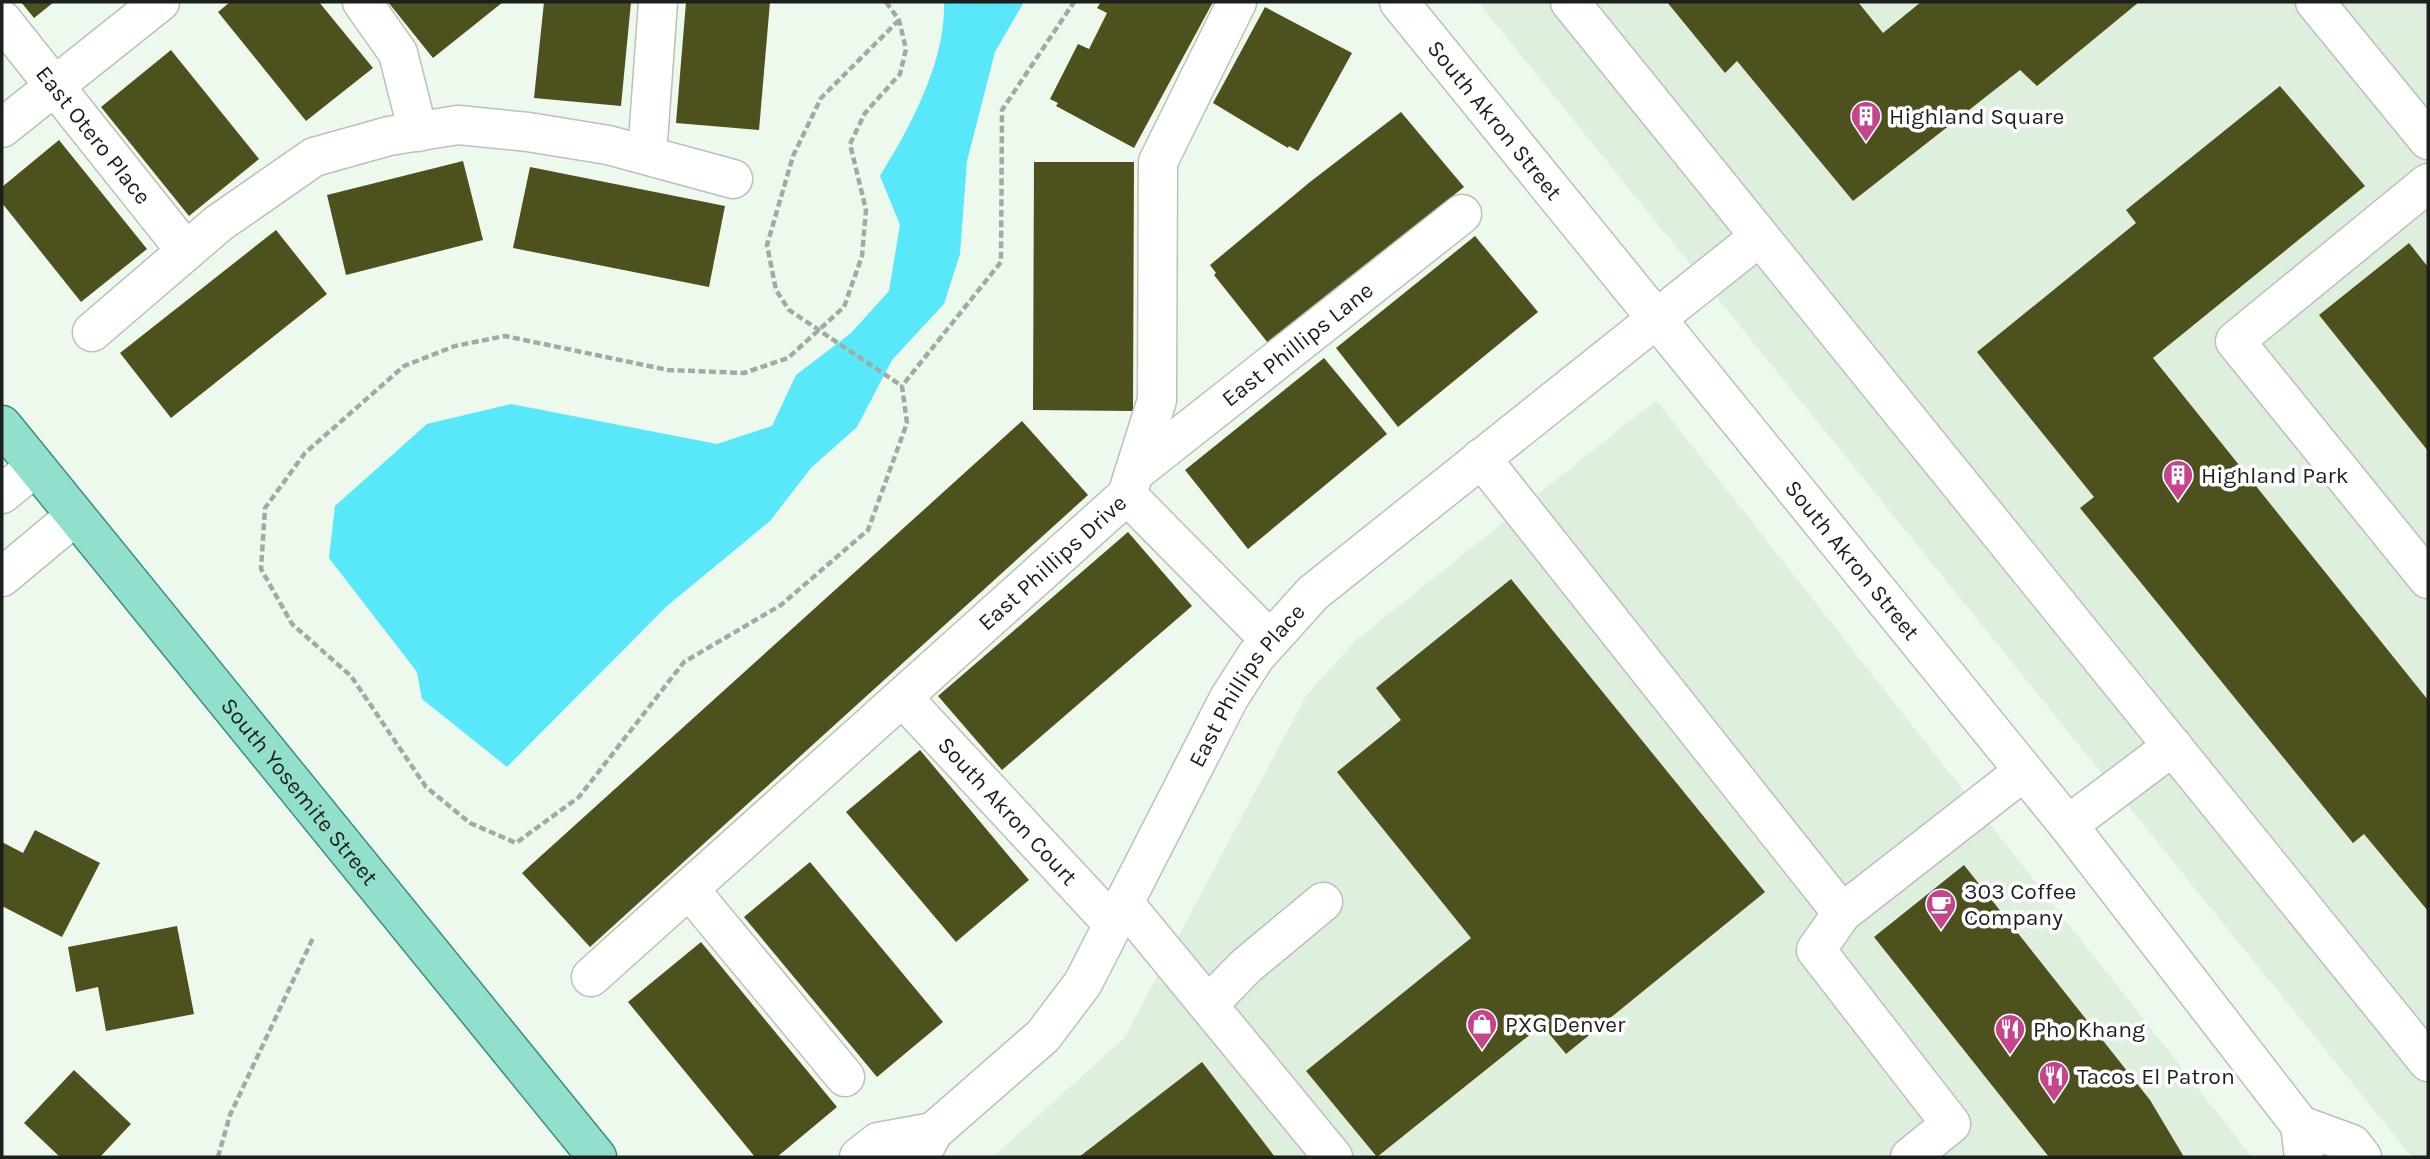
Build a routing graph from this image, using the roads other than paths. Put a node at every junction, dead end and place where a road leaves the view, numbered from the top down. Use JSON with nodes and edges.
{"nodes":[{"id":1,"x":160,"y":2,"type":"edge"},
{"id":2,"x":362,"y":2,"type":"edge"},
{"id":3,"x":658,"y":2,"type":"edge"},
{"id":4,"x":1237,"y":2,"type":"edge"},
{"id":5,"x":1399,"y":2,"type":"edge"},
{"id":6,"x":1570,"y":2,"type":"edge"},
{"id":7,"x":2315,"y":2,"type":"edge"},
{"id":8,"x":2,"y":20,"type":"edge"},
{"id":9,"x":55,"y":86,"type":"junction"},
{"id":10,"x":2,"y":128,"type":"edge"},
{"id":11,"x":418,"y":132,"type":"junction"},
{"id":12,"x":2428,"y":141,"type":"edge"},
{"id":13,"x":646,"y":155,"type":"junction"},
{"id":14,"x":733,"y":179,"type":"dead end"},
{"id":15,"x":2428,"y":183,"type":"edge"},
{"id":16,"x":1462,"y":214,"type":"dead end"},
{"id":17,"x":1759,"y":237,"type":"junction"},
{"id":18,"x":186,"y":251,"type":"junction"},
{"id":19,"x":1654,"y":319,"type":"junction"},
{"id":20,"x":92,"y":332,"type":"dead end"},
{"id":21,"x":2,"y":425,"type":"edge"},
{"id":22,"x":1481,"y":458,"type":"junction"},
{"id":23,"x":34,"y":467,"type":"junction"},
{"id":24,"x":1130,"y":484,"type":"junction"},
{"id":25,"x":2,"y":494,"type":"edge"},
{"id":26,"x":74,"y":517,"type":"junction"},
{"id":27,"x":2,"y":577,"type":"edge"},
{"id":28,"x":2428,"y":579,"type":"edge"},
{"id":29,"x":1270,"y":640,"type":"junction"},
{"id":30,"x":903,"y":698,"type":"junction"},
{"id":31,"x":2174,"y":746,"type":"junction"},
{"id":32,"x":2024,"y":771,"type":"junction"},
{"id":33,"x":2068,"y":825,"type":"junction"},
{"id":34,"x":689,"y":889,"type":"junction"},
{"id":35,"x":1323,"y":902,"type":"dead end"},
{"id":36,"x":1842,"y":912,"type":"junction"},
{"id":37,"x":1118,"y":914,"type":"junction"},
{"id":38,"x":591,"y":976,"type":"dead end"},
{"id":39,"x":1208,"y":1005,"type":"junction"},
{"id":40,"x":2428,"y":1062,"type":"edge"},
{"id":41,"x":845,"y":1077,"type":"dead end"},
{"id":42,"x":2302,"y":1141,"type":"edge"},
{"id":43,"x":927,"y":1145,"type":"edge"},
{"id":44,"x":597,"y":1157,"type":"edge"},
{"id":45,"x":859,"y":1157,"type":"edge"},
{"id":46,"x":1334,"y":1157,"type":"edge"},
{"id":47,"x":1910,"y":1157,"type":"edge"},
{"id":48,"x":2362,"y":1157,"type":"edge"}],
"edges":[{"from":1,"to":9,"type":"street"},
{"from":2,"to":11,"type":"street"},
{"from":3,"to":13,"type":"street"},
{"from":4,"to":24,"type":"street","name":"East Phillips Drive"},
{"from":5,"to":19,"type":"street","name":"South Akron Street"},
{"from":6,"to":17,"type":"street"},
{"from":7,"to":12,"type":"street"},
{"from":8,"to":9,"type":"street","name":"East Otero Place"},
{"from":9,"to":10,"type":"street"},
{"from":9,"to":18,"type":"street","name":"East Otero Place"},
{"from":11,"to":13,"type":"street"},
{"from":11,"to":18,"type":"street"},
{"from":13,"to":14,"type":"street"},
{"from":15,"to":28,"type":"street"},
{"from":16,"to":24,"type":"street","name":"East Phillips Lane"},
{"from":17,"to":19,"type":"street","name":"East Phillips Place"},
{"from":17,"to":31,"type":"street"},
{"from":18,"to":20,"type":"street"},
{"from":19,"to":22,"type":"street","name":"East Phillips Place"},
{"from":19,"to":32,"type":"street","name":"South Akron Street"},
{"from":21,"to":23,"type":"main road","name":"South Yosemite Street"},
{"from":22,"to":29,"type":"street","name":"East Phillips Place"},
{"from":22,"to":36,"type":"street"},
{"from":23,"to":25,"type":"street"},
{"from":23,"to":26,"type":"main road","name":"South Yosemite Street"},
{"from":24,"to":29,"type":"street"},
{"from":24,"to":30,"type":"street","name":"East Phillips Drive"},
{"from":26,"to":27,"type":"street"},
{"from":26,"to":44,"type":"main road","name":"South Yosemite Street"},
{"from":29,"to":37,"type":"street","name":"East Phillips Place"},
{"from":30,"to":34,"type":"street","name":"East Phillips Drive"},
{"from":30,"to":37,"type":"street","name":"South Akron Court"},
{"from":31,"to":33,"type":"street"},
{"from":31,"to":40,"type":"street"},
{"from":32,"to":33,"type":"street","name":"South Akron Street"},
{"from":32,"to":36,"type":"street"},
{"from":33,"to":42,"type":"street","name":"South Akron Street"},
{"from":34,"to":38,"type":"street","name":"East Phillips Drive"},
{"from":34,"to":41,"type":"street"},
{"from":35,"to":39,"type":"street"},
{"from":36,"to":47,"type":"street"},
{"from":37,"to":39,"type":"street","name":"South Akron Court"},
{"from":37,"to":43,"type":"street","name":"East Phillips Place"},
{"from":39,"to":46,"type":"street","name":"South Akron Court"},
{"from":42,"to":48,"type":"street","name":"South Akron Street"},
{"from":43,"to":45,"type":"street","name":"East Phillips Place"}]}
